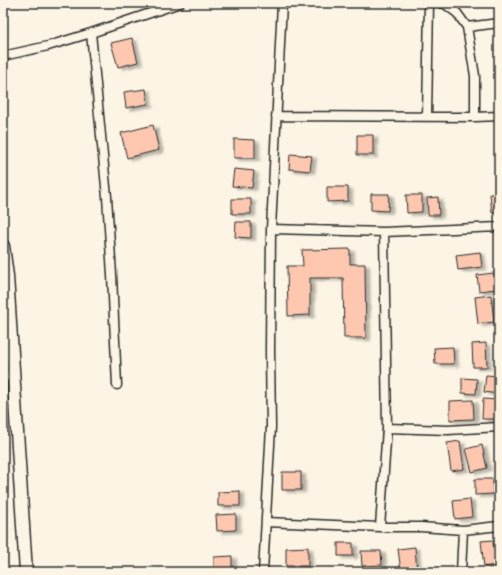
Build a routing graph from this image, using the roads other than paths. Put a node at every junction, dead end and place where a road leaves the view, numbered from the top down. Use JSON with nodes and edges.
{"nodes":[{"id":1,"x":180,"y":3,"type":"edge"},
{"id":2,"x":282,"y":3,"type":"edge"},
{"id":3,"x":429,"y":3,"type":"edge"},
{"id":4,"x":440,"y":3,"type":"edge"},
{"id":5,"x":499,"y":23,"type":"edge"},
{"id":6,"x":467,"y":28,"type":"junction"},
{"id":7,"x":91,"y":33,"type":"junction"},
{"id":8,"x":3,"y":56,"type":"edge"},
{"id":9,"x":276,"y":116,"type":"junction"},
{"id":10,"x":427,"y":116,"type":"junction"},
{"id":11,"x":499,"y":116,"type":"edge"},
{"id":12,"x":476,"y":117,"type":"junction"},
{"id":13,"x":499,"y":227,"type":"edge"},
{"id":14,"x":271,"y":229,"type":"junction"},
{"id":15,"x":384,"y":232,"type":"junction"},
{"id":16,"x":3,"y":246,"type":"edge"},
{"id":17,"x":8,"y":376,"type":"edge"},
{"id":18,"x":117,"y":385,"type":"dead end"},
{"id":19,"x":499,"y":427,"type":"edge"},
{"id":20,"x":387,"y":428,"type":"junction"},
{"id":21,"x":266,"y":522,"type":"junction"},
{"id":22,"x":499,"y":526,"type":"edge"},
{"id":23,"x":380,"y":527,"type":"junction"},
{"id":24,"x":463,"y":530,"type":"junction"},
{"id":25,"x":26,"y":572,"type":"edge"},
{"id":26,"x":262,"y":572,"type":"edge"},
{"id":27,"x":461,"y":572,"type":"edge"}],
"edges":[{"from":1,"to":7,"type":"street"},
{"from":2,"to":9,"type":"street"},
{"from":3,"to":10,"type":"street"},
{"from":4,"to":6,"type":"street"},
{"from":5,"to":6,"type":"street"},
{"from":6,"to":12,"type":"street"},
{"from":7,"to":8,"type":"street"},
{"from":7,"to":18,"type":"street"},
{"from":9,"to":10,"type":"street"},
{"from":9,"to":14,"type":"street"},
{"from":10,"to":12,"type":"street"},
{"from":11,"to":12,"type":"street"},
{"from":13,"to":15,"type":"street"},
{"from":14,"to":15,"type":"street"},
{"from":14,"to":21,"type":"street"},
{"from":15,"to":20,"type":"street"},
{"from":16,"to":17,"type":"main road"},
{"from":17,"to":25,"type":"main road"},
{"from":19,"to":20,"type":"street"},
{"from":20,"to":23,"type":"street"},
{"from":21,"to":23,"type":"street"},
{"from":21,"to":26,"type":"street"},
{"from":22,"to":24,"type":"street"},
{"from":23,"to":24,"type":"street"},
{"from":24,"to":27,"type":"street"}]}
